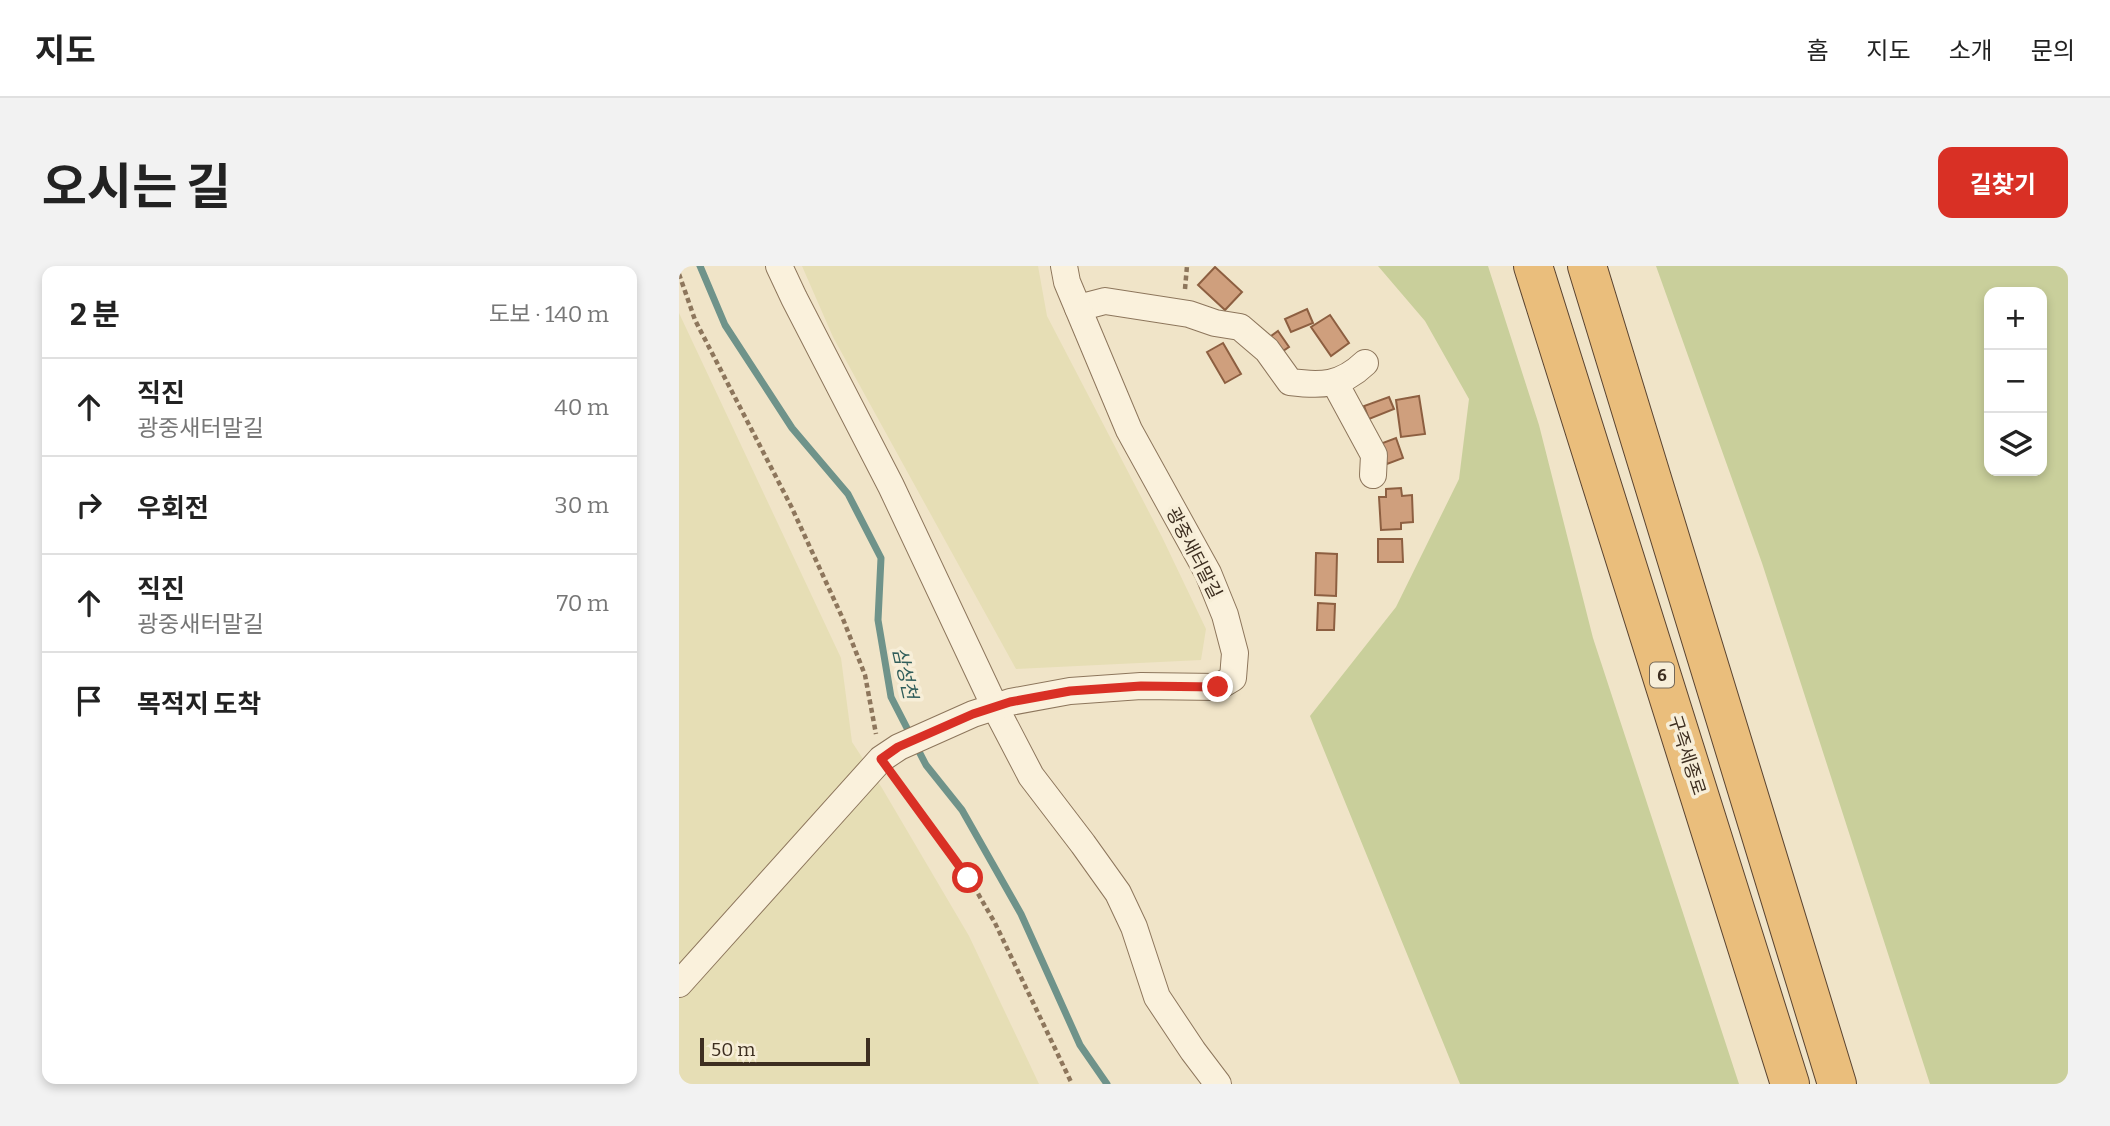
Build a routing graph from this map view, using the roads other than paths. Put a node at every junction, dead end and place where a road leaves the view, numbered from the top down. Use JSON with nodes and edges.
{"nodes":[{"id":1,"x":779,"y":266,"type":"edge"},
{"id":2,"x":1064,"y":266,"type":"edge"},
{"id":3,"x":1533,"y":266,"type":"edge"},
{"id":4,"x":1587,"y":266,"type":"edge"},
{"id":5,"x":1078,"y":308,"type":"junction"},
{"id":6,"x":1365,"y":363,"type":"dead end"},
{"id":7,"x":1335,"y":383,"type":"junction"},
{"id":8,"x":1373,"y":475,"type":"dead end"},
{"id":9,"x":983,"y":710,"type":"junction"},
{"id":10,"x":679,"y":984,"type":"edge"},
{"id":11,"x":1218,"y":1084,"type":"edge"},
{"id":12,"x":1790,"y":1084,"type":"edge"},
{"id":13,"x":1837,"y":1084,"type":"edge"}],
"edges":[{"from":1,"to":9,"type":"street"},
{"from":2,"to":5,"type":"street","name":"광중새터말길"},
{"from":3,"to":12,"type":"highway","name":"구즉세종로","number":"6"},
{"from":4,"to":13,"type":"highway"},
{"from":5,"to":7,"type":"street"},
{"from":5,"to":9,"type":"street","name":"광중새터말길"},
{"from":6,"to":7,"type":"street"},
{"from":7,"to":8,"type":"street"},
{"from":9,"to":10,"type":"street"},
{"from":9,"to":11,"type":"street"}]}
